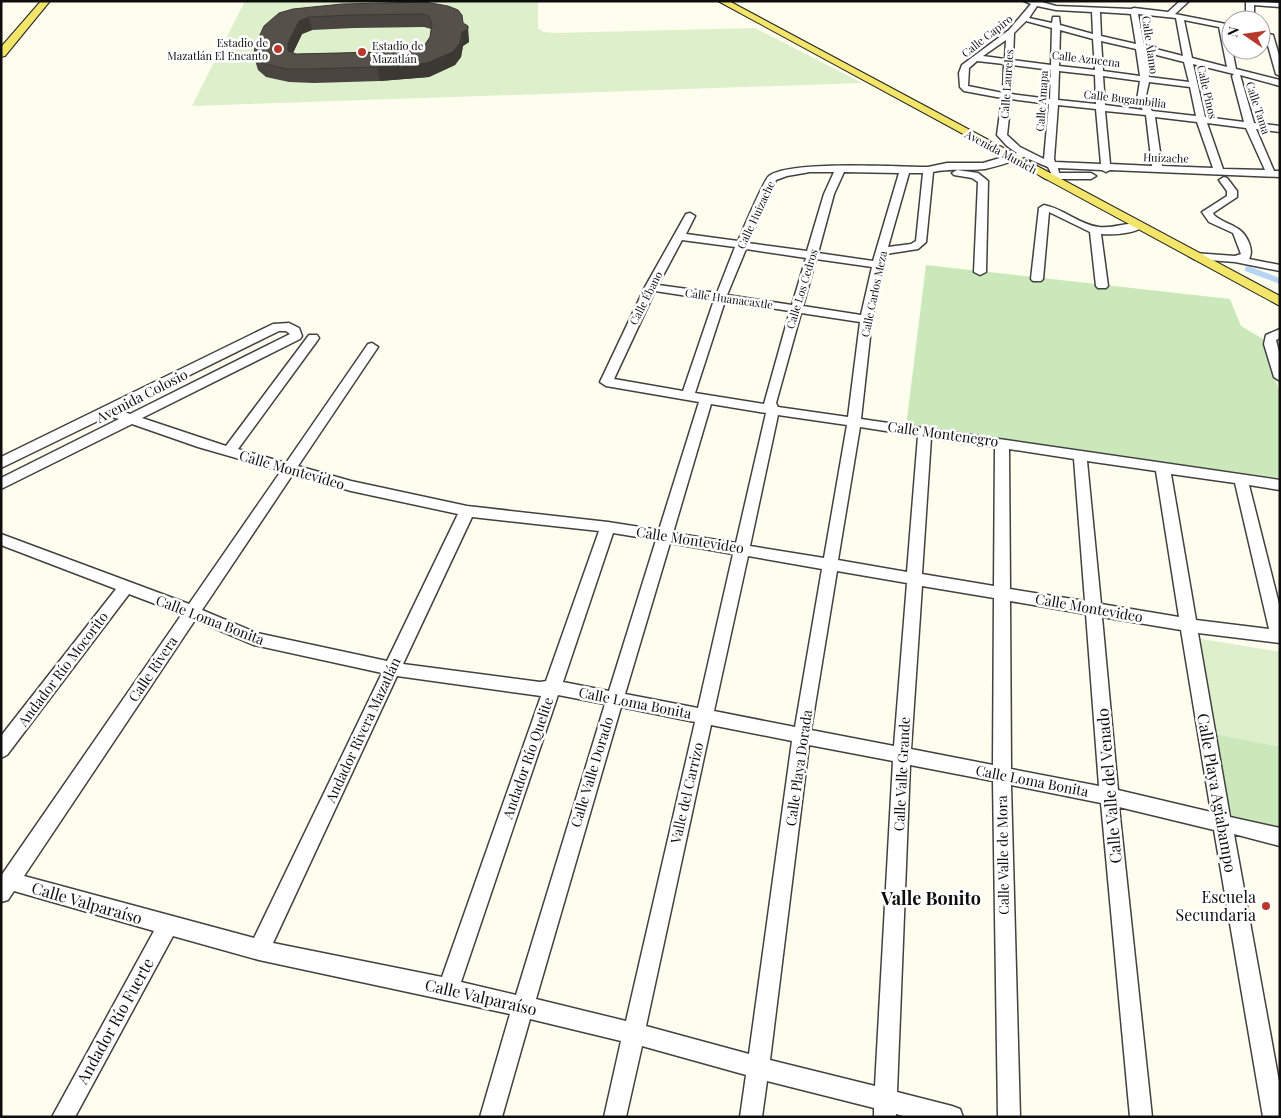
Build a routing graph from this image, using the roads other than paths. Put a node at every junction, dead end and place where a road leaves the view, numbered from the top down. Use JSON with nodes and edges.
{"nodes":[{"id":1,"x":46,"y":1,"type":"edge"},
{"id":2,"x":722,"y":1,"type":"edge"},
{"id":3,"x":1113,"y":1,"type":"edge"},
{"id":4,"x":1156,"y":1,"type":"edge"},
{"id":5,"x":1185,"y":1,"type":"edge"},
{"id":6,"x":1031,"y":2,"type":"edge"},
{"id":7,"x":1250,"y":2,"type":"edge"},
{"id":8,"x":1072,"y":5,"type":"edge"},
{"id":9,"x":1280,"y":6,"type":"edge"},
{"id":10,"x":1056,"y":8,"type":"junction"},
{"id":11,"x":1096,"y":10,"type":"junction"},
{"id":12,"x":1116,"y":10,"type":"junction"},
{"id":13,"x":1134,"y":10,"type":"junction"},
{"id":14,"x":1162,"y":13,"type":"junction"},
{"id":15,"x":1175,"y":15,"type":"junction"},
{"id":16,"x":1025,"y":20,"type":"junction"},
{"id":17,"x":1221,"y":25,"type":"edge"},
{"id":18,"x":1057,"y":28,"type":"junction"},
{"id":19,"x":1010,"y":33,"type":"junction"},
{"id":20,"x":1097,"y":38,"type":"junction"},
{"id":21,"x":1141,"y":49,"type":"junction"},
{"id":22,"x":1271,"y":50,"type":"edge"},
{"id":23,"x":1,"y":54,"type":"edge"},
{"id":24,"x":975,"y":58,"type":"junction"},
{"id":25,"x":1232,"y":60,"type":"edge"},
{"id":26,"x":1010,"y":61,"type":"junction"},
{"id":27,"x":1188,"y":62,"type":"junction"},
{"id":28,"x":1056,"y":66,"type":"junction"},
{"id":29,"x":1099,"y":72,"type":"junction"},
{"id":30,"x":1234,"y":73,"type":"junction"},
{"id":31,"x":1280,"y":74,"type":"edge"},
{"id":32,"x":1144,"y":78,"type":"junction"},
{"id":33,"x":1193,"y":85,"type":"junction"},
{"id":34,"x":1280,"y":85,"type":"edge"},
{"id":35,"x":967,"y":89,"type":"joint"},
{"id":36,"x":1007,"y":96,"type":"junction"},
{"id":37,"x":1054,"y":102,"type":"junction"},
{"id":38,"x":1101,"y":107,"type":"junction"},
{"id":39,"x":1150,"y":114,"type":"junction"},
{"id":40,"x":1201,"y":120,"type":"junction"},
{"id":41,"x":1250,"y":126,"type":"junction"},
{"id":42,"x":1280,"y":129,"type":"edge"},
{"id":43,"x":1025,"y":153,"type":"junction"},
{"id":44,"x":1013,"y":158,"type":"junction"},
{"id":45,"x":983,"y":166,"type":"junction"},
{"id":46,"x":1106,"y":168,"type":"junction"},
{"id":47,"x":840,"y":170,"type":"junction"},
{"id":48,"x":905,"y":170,"type":"junction"},
{"id":49,"x":928,"y":170,"type":"junction"},
{"id":50,"x":1158,"y":170,"type":"junction"},
{"id":51,"x":1092,"y":172,"type":"junction"},
{"id":52,"x":1052,"y":173,"type":"junction"},
{"id":53,"x":1147,"y":173,"type":"junction"},
{"id":54,"x":1276,"y":174,"type":"edge"},
{"id":55,"x":977,"y":176,"type":"junction"},
{"id":56,"x":1222,"y":176,"type":"junction"},
{"id":57,"x":1280,"y":182,"type":"edge"},
{"id":58,"x":690,"y":216,"type":"dead end"},
{"id":59,"x":1139,"y":226,"type":"junction"},
{"id":60,"x":1094,"y":230,"type":"junction"},
{"id":61,"x":679,"y":236,"type":"junction"},
{"id":62,"x":742,"y":245,"type":"junction"},
{"id":63,"x":882,"y":251,"type":"junction"},
{"id":64,"x":813,"y":254,"type":"junction"},
{"id":65,"x":1194,"y":256,"type":"junction"},
{"id":66,"x":1236,"y":259,"type":"junction"},
{"id":67,"x":878,"y":265,"type":"junction"},
{"id":68,"x":1280,"y":268,"type":"edge"},
{"id":69,"x":980,"y":272,"type":"dead end"},
{"id":70,"x":1037,"y":279,"type":"dead end"},
{"id":71,"x":1102,"y":286,"type":"dead end"},
{"id":72,"x":651,"y":287,"type":"junction"},
{"id":73,"x":721,"y":298,"type":"junction"},
{"id":74,"x":1280,"y":302,"type":"edge"},
{"id":75,"x":796,"y":308,"type":"junction"},
{"id":76,"x":866,"y":319,"type":"junction"},
{"id":77,"x":1280,"y":333,"type":"edge"},
{"id":78,"x":314,"y":338,"type":"dead end"},
{"id":79,"x":372,"y":347,"type":"dead end"},
{"id":80,"x":1280,"y":377,"type":"edge"},
{"id":81,"x":606,"y":382,"type":"joint"},
{"id":82,"x":688,"y":396,"type":"junction"},
{"id":83,"x":706,"y":399,"type":"junction"},
{"id":84,"x":774,"y":410,"type":"junction"},
{"id":85,"x":108,"y":411,"type":"junction"},
{"id":86,"x":131,"y":419,"type":"junction"},
{"id":87,"x":854,"y":421,"type":"junction"},
{"id":88,"x":925,"y":432,"type":"junction"},
{"id":89,"x":1002,"y":443,"type":"junction"},
{"id":90,"x":229,"y":452,"type":"junction"},
{"id":91,"x":1080,"y":454,"type":"junction"},
{"id":92,"x":1,"y":462,"type":"edge"},
{"id":93,"x":291,"y":469,"type":"junction"},
{"id":94,"x":1163,"y":469,"type":"junction"},
{"id":95,"x":1241,"y":480,"type":"junction"},
{"id":96,"x":1,"y":484,"type":"edge"},
{"id":97,"x":1280,"y":485,"type":"edge"},
{"id":98,"x":467,"y":511,"type":"junction"},
{"id":99,"x":608,"y":526,"type":"junction"},
{"id":100,"x":664,"y":536,"type":"junction"},
{"id":101,"x":5,"y":546,"type":"edge"},
{"id":102,"x":743,"y":549,"type":"junction"},
{"id":103,"x":830,"y":563,"type":"junction"},
{"id":104,"x":915,"y":579,"type":"junction"},
{"id":105,"x":125,"y":588,"type":"junction"},
{"id":106,"x":1002,"y":593,"type":"junction"},
{"id":107,"x":1093,"y":608,"type":"junction"},
{"id":108,"x":192,"y":612,"type":"junction"},
{"id":109,"x":1188,"y":625,"type":"junction"},
{"id":110,"x":1279,"y":637,"type":"edge"},
{"id":111,"x":392,"y":669,"type":"junction"},
{"id":112,"x":552,"y":688,"type":"junction"},
{"id":113,"x":614,"y":699,"type":"junction"},
{"id":114,"x":704,"y":716,"type":"junction"},
{"id":115,"x":802,"y":736,"type":"junction"},
{"id":116,"x":1,"y":750,"type":"edge"},
{"id":117,"x":902,"y":756,"type":"junction"},
{"id":118,"x":1002,"y":775,"type":"junction"},
{"id":119,"x":1109,"y":796,"type":"junction"},
{"id":120,"x":1222,"y":824,"type":"junction"},
{"id":121,"x":1280,"y":837,"type":"edge"},
{"id":122,"x":5,"y":887,"type":"edge"},
{"id":123,"x":167,"y":926,"type":"junction"},
{"id":124,"x":259,"y":950,"type":"junction"},
{"id":125,"x":448,"y":989,"type":"junction"},
{"id":126,"x":523,"y":1007,"type":"junction"},
{"id":127,"x":633,"y":1033,"type":"junction"},
{"id":128,"x":758,"y":1068,"type":"junction"},
{"id":129,"x":886,"y":1109,"type":"edge"},
{"id":130,"x":63,"y":1117,"type":"edge"},
{"id":131,"x":492,"y":1117,"type":"edge"},
{"id":132,"x":614,"y":1117,"type":"edge"},
{"id":133,"x":752,"y":1117,"type":"edge"},
{"id":134,"x":952,"y":1117,"type":"edge"},
{"id":135,"x":1008,"y":1117,"type":"edge"},
{"id":136,"x":1141,"y":1117,"type":"edge"},
{"id":137,"x":1274,"y":1117,"type":"edge"}],
"edges":[{"from":1,"to":23,"type":"main road"},
{"from":2,"to":44,"type":"main road","name":"Avenida Munich"},
{"from":3,"to":12,"type":"street"},
{"from":4,"to":14,"type":"street"},
{"from":5,"to":15,"type":"street"},
{"from":6,"to":10,"type":"street"},
{"from":6,"to":16,"type":"street","name":"Calle Capiro"},
{"from":7,"to":9,"type":"street"},
{"from":8,"to":10,"type":"street"},
{"from":8,"to":11,"type":"street"},
{"from":10,"to":18,"type":"street","name":"Calle Amapa"},
{"from":11,"to":12,"type":"street"},
{"from":11,"to":20,"type":"street"},
{"from":12,"to":13,"type":"street"},
{"from":13,"to":14,"type":"street"},
{"from":13,"to":21,"type":"street","name":"Calle Álamo"},
{"from":14,"to":15,"type":"street"},
{"from":15,"to":17,"type":"street"},
{"from":15,"to":27,"type":"street","name":"Calle Pinos"},
{"from":16,"to":18,"type":"street"},
{"from":16,"to":19,"type":"street","name":"Calle Capiro"},
{"from":18,"to":20,"type":"street"},
{"from":18,"to":28,"type":"street","name":"Calle Amapa"},
{"from":19,"to":24,"type":"street","name":"Calle Capiro"},
{"from":19,"to":26,"type":"street","name":"Calle Laureles"},
{"from":20,"to":21,"type":"street"},
{"from":20,"to":29,"type":"street"},
{"from":21,"to":27,"type":"street"},
{"from":21,"to":32,"type":"street","name":"Calle Álamo"},
{"from":22,"to":31,"type":"street"},
{"from":24,"to":26,"type":"street","name":"Calle Azucena"},
{"from":24,"to":35,"type":"street","name":"Calle Capiro"},
{"from":25,"to":30,"type":"street","name":"Calle Tama"},
{"from":26,"to":28,"type":"street","name":"Calle Azucena"},
{"from":26,"to":36,"type":"street","name":"Calle Laureles"},
{"from":27,"to":30,"type":"street"},
{"from":27,"to":33,"type":"street","name":"Calle Pinos"},
{"from":28,"to":29,"type":"street","name":"Calle Azucena"},
{"from":28,"to":37,"type":"street","name":"Calle Amapa"},
{"from":29,"to":32,"type":"street","name":"Calle Azucena"},
{"from":29,"to":38,"type":"street"},
{"from":30,"to":34,"type":"street"},
{"from":30,"to":41,"type":"street","name":"Calle Tama"},
{"from":32,"to":33,"type":"street","name":"Calle Azucena"},
{"from":32,"to":39,"type":"street","name":"Calle Álamo"},
{"from":33,"to":40,"type":"street","name":"Calle Pinos"},
{"from":35,"to":36,"type":"street","name":"Calle Bugambilia"},
{"from":36,"to":37,"type":"street","name":"Calle Bugambilia"},
{"from":36,"to":43,"type":"street","name":"Calle Laureles"},
{"from":37,"to":38,"type":"street","name":"Calle Bugambilia"},
{"from":37,"to":52,"type":"street","name":"Calle Amapa"},
{"from":38,"to":39,"type":"street","name":"Calle Bugambilia"},
{"from":38,"to":46,"type":"street"},
{"from":39,"to":40,"type":"street","name":"Calle Bugambilia"},
{"from":39,"to":50,"type":"street","name":"Calle Álamo"},
{"from":40,"to":41,"type":"street","name":"Calle Bugambilia"},
{"from":40,"to":56,"type":"street","name":"Calle Pinos"},
{"from":41,"to":42,"type":"street","name":"Calle Bugambilia"},
{"from":41,"to":54,"type":"street","name":"Calle Tama"},
{"from":43,"to":44,"type":"street","name":"Calle Huizache"},
{"from":43,"to":52,"type":"street"},
{"from":44,"to":45,"type":"street","name":"Calle Huizache"},
{"from":44,"to":52,"type":"main road","name":"Avenida Munich"},
{"from":45,"to":49,"type":"street","name":"Calle Huizache"},
{"from":45,"to":55,"type":"street"},
{"from":46,"to":51,"type":"street","name":"Huizache"},
{"from":46,"to":53,"type":"street","name":"Huizache"},
{"from":47,"to":48,"type":"street","name":"Calle Huizache"},
{"from":47,"to":62,"type":"street","name":"Calle Huizache"},
{"from":47,"to":64,"type":"street","name":"Calle Los Cedros"},
{"from":48,"to":49,"type":"street","name":"Calle Huizache"},
{"from":48,"to":63,"type":"street","name":"Calle Carlos Meza"},
{"from":49,"to":55,"type":"street"},
{"from":49,"to":63,"type":"street"},
{"from":50,"to":53,"type":"street","name":"Huizache"},
{"from":50,"to":56,"type":"street","name":"Huizache"},
{"from":51,"to":52,"type":"street"},
{"from":51,"to":53,"type":"street"},
{"from":52,"to":59,"type":"main road","name":"Avenida Munich"},
{"from":53,"to":56,"type":"street","name":"Huizache"},
{"from":54,"to":56,"type":"street","name":"Huizache"},
{"from":55,"to":69,"type":"street"},
{"from":56,"to":57,"type":"street","name":"Huizache"},
{"from":56,"to":66,"type":"street","name":"Calle Pinos"},
{"from":58,"to":61,"type":"street","name":"Calle Ébano"},
{"from":59,"to":60,"type":"street"},
{"from":59,"to":65,"type":"main road","name":"Avenida Munich"},
{"from":60,"to":70,"type":"street"},
{"from":60,"to":71,"type":"street"},
{"from":61,"to":62,"type":"street"},
{"from":61,"to":72,"type":"street","name":"Calle Ébano"},
{"from":62,"to":64,"type":"street"},
{"from":62,"to":73,"type":"street","name":"Calle Huizache"},
{"from":63,"to":67,"type":"street","name":"Calle Carlos Meza"},
{"from":64,"to":67,"type":"street"},
{"from":64,"to":75,"type":"street","name":"Calle Los Cedros"},
{"from":65,"to":66,"type":"street"},
{"from":65,"to":74,"type":"main road","name":"Avenida Munich"},
{"from":66,"to":68,"type":"street"},
{"from":67,"to":76,"type":"street","name":"Calle Carlos Meza"},
{"from":72,"to":73,"type":"street","name":"Calle Huanacaxtle"},
{"from":72,"to":81,"type":"street","name":"Calle Ébano"},
{"from":73,"to":75,"type":"street","name":"Calle Huanacaxtle"},
{"from":73,"to":82,"type":"street","name":"Calle Huizache"},
{"from":75,"to":76,"type":"street","name":"Calle Huanacaxtle"},
{"from":75,"to":84,"type":"street","name":"Calle Los Cedros"},
{"from":76,"to":87,"type":"street","name":"Calle Carlos Meza"},
{"from":77,"to":80,"type":"street"},
{"from":78,"to":90,"type":"street"},
{"from":79,"to":93,"type":"street","name":"Calle Rivera"},
{"from":81,"to":82,"type":"street","name":"Calle Montenegro"},
{"from":82,"to":83,"type":"street","name":"Calle Montenegro"},
{"from":83,"to":84,"type":"street","name":"Calle Montenegro"},
{"from":83,"to":100,"type":"street","name":"Calle Valle Dorado"},
{"from":84,"to":87,"type":"street","name":"Calle Montenegro"},
{"from":84,"to":102,"type":"street","name":"Valle del Carrizo"},
{"from":85,"to":86,"type":"street","name":"Calle Montevideo"},
{"from":85,"to":86,"type":"street","name":"Avenida Colosio"},
{"from":85,"to":92,"type":"street","name":"Avenida Colosio"},
{"from":86,"to":90,"type":"street","name":"Calle Montevideo"},
{"from":86,"to":96,"type":"street","name":"Avenida Colosio"},
{"from":87,"to":88,"type":"street","name":"Calle Montenegro"},
{"from":87,"to":103,"type":"street","name":"Calle Playa Dorada"},
{"from":88,"to":89,"type":"street","name":"Calle Montenegro"},
{"from":88,"to":104,"type":"street","name":"Calle Valle Grande"},
{"from":89,"to":91,"type":"street","name":"Calle Montenegro"},
{"from":89,"to":106,"type":"street","name":"Calle Valle de Mora"},
{"from":90,"to":93,"type":"street","name":"Calle Montevideo"},
{"from":91,"to":94,"type":"street","name":"Calle Montenegro"},
{"from":91,"to":107,"type":"street","name":"Calle Valle del Venado"},
{"from":93,"to":98,"type":"street","name":"Calle Montevideo"},
{"from":93,"to":108,"type":"street","name":"Calle Rivera"},
{"from":94,"to":95,"type":"street","name":"Calle Montenegro"},
{"from":94,"to":109,"type":"street","name":"Calle Playa Agiabampo"},
{"from":95,"to":97,"type":"street","name":"Calle Montenegro"},
{"from":95,"to":110,"type":"street"},
{"from":98,"to":99,"type":"street","name":"Calle Montevideo"},
{"from":98,"to":111,"type":"street","name":"Andador Rivera Mazatlán"},
{"from":99,"to":100,"type":"street","name":"Calle Montevideo"},
{"from":99,"to":112,"type":"street","name":"Andador Río Quelite"},
{"from":100,"to":102,"type":"street","name":"Calle Montevideo"},
{"from":100,"to":113,"type":"street","name":"Calle Valle Dorado"},
{"from":101,"to":105,"type":"street","name":"Calle Loma Bonita"},
{"from":102,"to":103,"type":"street","name":"Calle Montevideo"},
{"from":102,"to":114,"type":"street","name":"Valle del Carrizo"},
{"from":103,"to":104,"type":"street","name":"Calle Montevideo"},
{"from":103,"to":115,"type":"street","name":"Calle Playa Dorada"},
{"from":104,"to":106,"type":"street","name":"Calle Montevideo"},
{"from":104,"to":117,"type":"street","name":"Calle Valle Grande"},
{"from":105,"to":108,"type":"street","name":"Calle Loma Bonita"},
{"from":105,"to":116,"type":"street","name":"Andador Río Mocorito"},
{"from":106,"to":107,"type":"street","name":"Calle Montevideo"},
{"from":106,"to":118,"type":"street","name":"Calle Valle de Mora"},
{"from":107,"to":109,"type":"street","name":"Calle Montevideo"},
{"from":107,"to":119,"type":"street","name":"Calle Valle del Venado"},
{"from":108,"to":111,"type":"street","name":"Calle Loma Bonita"},
{"from":108,"to":122,"type":"street","name":"Calle Rivera"},
{"from":109,"to":110,"type":"street","name":"Calle Montevideo"},
{"from":109,"to":120,"type":"street","name":"Calle Playa Agiabampo"},
{"from":111,"to":112,"type":"street","name":"Calle Loma Bonita"},
{"from":111,"to":124,"type":"street","name":"Andador Rivera Mazatlán"},
{"from":112,"to":113,"type":"street","name":"Calle Loma Bonita"},
{"from":112,"to":125,"type":"street","name":"Andador Río Quelite"},
{"from":113,"to":114,"type":"street","name":"Calle Loma Bonita"},
{"from":113,"to":126,"type":"street","name":"Calle Valle Dorado"},
{"from":114,"to":115,"type":"street","name":"Calle Loma Bonita"},
{"from":114,"to":127,"type":"street","name":"Valle del Carrizo"},
{"from":115,"to":117,"type":"street","name":"Calle Loma Bonita"},
{"from":115,"to":128,"type":"street","name":"Calle Playa Dorada"},
{"from":117,"to":118,"type":"street","name":"Calle Loma Bonita"},
{"from":117,"to":129,"type":"street","name":"Calle Valle Grande"},
{"from":118,"to":119,"type":"street","name":"Calle Loma Bonita"},
{"from":118,"to":135,"type":"street","name":"Calle Valle de Mora"},
{"from":119,"to":120,"type":"street","name":"Calle Loma Bonita"},
{"from":119,"to":136,"type":"street","name":"Calle Valle del Venado"},
{"from":120,"to":121,"type":"street","name":"Calle Loma Bonita"},
{"from":120,"to":137,"type":"street","name":"Calle Playa Agiabampo"},
{"from":122,"to":123,"type":"street","name":"Calle Valparaíso"},
{"from":123,"to":124,"type":"street","name":"Calle Valparaíso"},
{"from":123,"to":130,"type":"street","name":"Andador Río Fuerte"},
{"from":124,"to":125,"type":"street","name":"Calle Valparaíso"},
{"from":125,"to":126,"type":"street","name":"Calle Valparaíso"},
{"from":126,"to":127,"type":"street","name":"Calle Valparaíso"},
{"from":126,"to":131,"type":"street","name":"Calle Valle Dorado"},
{"from":127,"to":128,"type":"street","name":"Calle Valparaíso"},
{"from":127,"to":132,"type":"street","name":"Valle del Carrizo"},
{"from":128,"to":129,"type":"street","name":"Calle Valparaíso"},
{"from":128,"to":133,"type":"street","name":"Calle Playa Dorada"},
{"from":129,"to":134,"type":"street","name":"Calle Valparaíso"}]}
